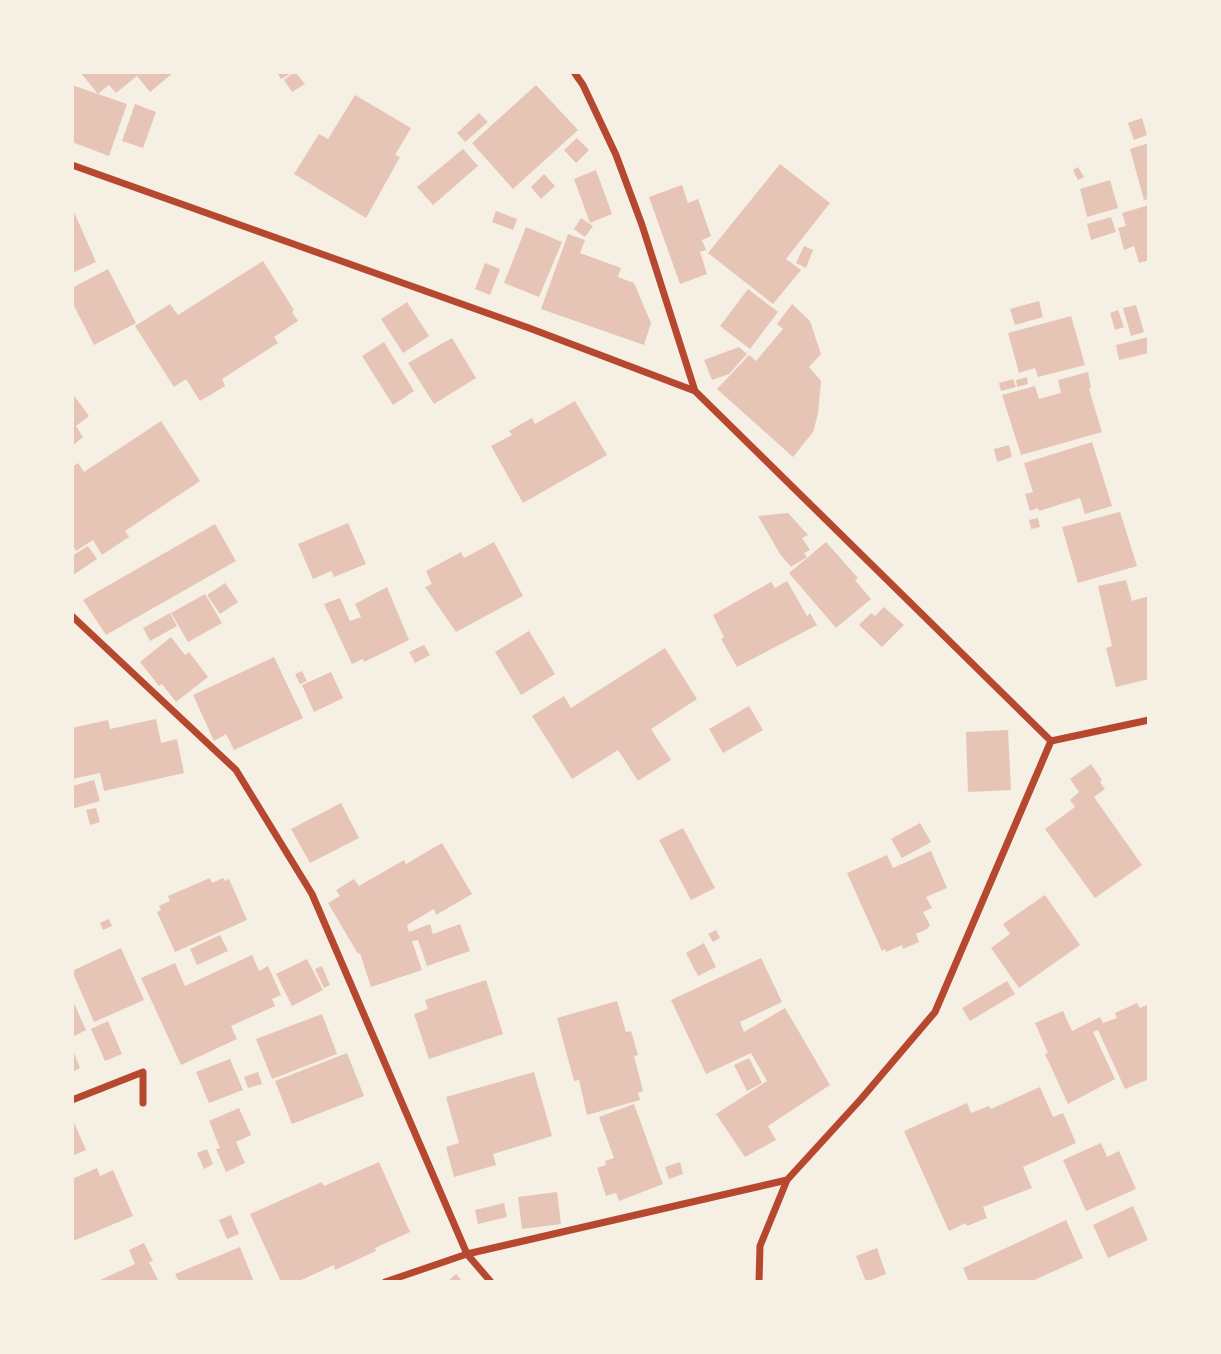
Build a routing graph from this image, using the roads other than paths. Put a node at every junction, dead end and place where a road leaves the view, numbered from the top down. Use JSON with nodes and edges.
{"nodes":[{"id":1,"x":574,"y":72,"type":"edge"},
{"id":2,"x":72,"y":165,"type":"edge"},
{"id":3,"x":695,"y":391,"type":"junction"},
{"id":4,"x":72,"y":616,"type":"edge"},
{"id":5,"x":1149,"y":720,"type":"edge"},
{"id":6,"x":1051,"y":741,"type":"junction"},
{"id":7,"x":72,"y":1100,"type":"edge"},
{"id":8,"x":143,"y":1103,"type":"dead end"},
{"id":9,"x":787,"y":1180,"type":"junction"},
{"id":10,"x":467,"y":1254,"type":"junction"},
{"id":11,"x":385,"y":1282,"type":"edge"},
{"id":12,"x":491,"y":1282,"type":"edge"},
{"id":13,"x":758,"y":1282,"type":"edge"}],
"edges":[{"from":1,"to":3,"type":"street"},
{"from":2,"to":3,"type":"street"},
{"from":3,"to":6,"type":"street"},
{"from":4,"to":10,"type":"street"},
{"from":5,"to":6,"type":"street"},
{"from":6,"to":9,"type":"street"},
{"from":7,"to":8,"type":"street"},
{"from":9,"to":10,"type":"street"},
{"from":9,"to":13,"type":"street"},
{"from":10,"to":11,"type":"street"},
{"from":10,"to":12,"type":"street"}]}
